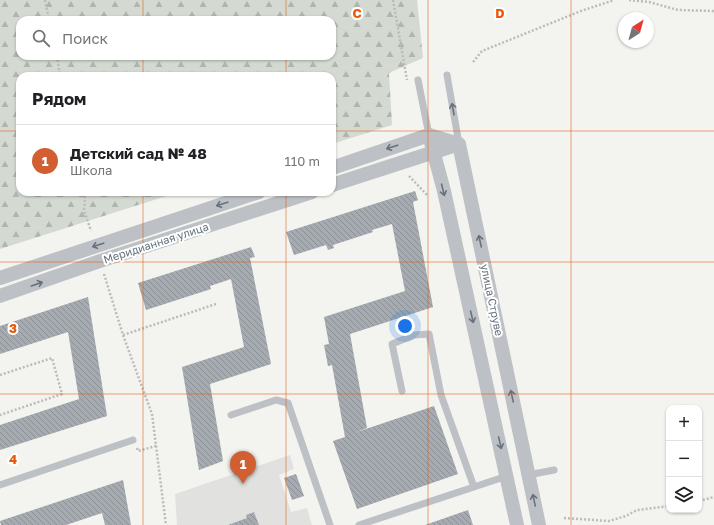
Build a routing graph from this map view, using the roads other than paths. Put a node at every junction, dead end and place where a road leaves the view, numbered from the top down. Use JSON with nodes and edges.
{"nodes":[{"id":1,"x":447,"y":75,"type":"dead end"},
{"id":2,"x":418,"y":80,"type":"dead end"},
{"id":3,"x":429,"y":135,"type":"junction"},
{"id":4,"x":459,"y":144,"type":"junction"},
{"id":5,"x":433,"y":152,"type":"junction"},
{"id":6,"x":336,"y":167,"type":"edge"},
{"id":7,"x":336,"y":185,"type":"edge"},
{"id":8,"x":247,"y":196,"type":"edge"},
{"id":9,"x":300,"y":196,"type":"edge"},
{"id":10,"x":0,"y":278,"type":"edge"},
{"id":11,"x":0,"y":296,"type":"edge"},
{"id":12,"x":402,"y":391,"type":"dead end"},
{"id":13,"x":231,"y":415,"type":"dead end"},
{"id":14,"x":133,"y":440,"type":"road end"},
{"id":15,"x":554,"y":470,"type":"dead end"},
{"id":16,"x":528,"y":475,"type":"junction"},
{"id":17,"x":507,"y":476,"type":"junction"},
{"id":18,"x":0,"y":485,"type":"edge"},
{"id":19,"x":474,"y":487,"type":"junction"},
{"id":20,"x":330,"y":525,"type":"edge"},
{"id":21,"x":359,"y":525,"type":"edge"},
{"id":22,"x":517,"y":525,"type":"edge"},
{"id":23,"x":539,"y":525,"type":"edge"}],
"edges":[{"from":4,"to":1,"type":"lane","name":"улица Струве","one_way":true},
{"from":2,"to":3,"type":"lane"},
{"from":3,"to":4,"type":"street"},
{"from":3,"to":5,"type":"street"},
{"from":3,"to":6,"type":"street","one_way":true},
{"from":4,"to":5,"type":"street"},
{"from":16,"to":4,"type":"street","name":"улица Струве","one_way":true},
{"from":5,"to":7,"type":"street"},
{"from":5,"to":17,"type":"street","one_way":true},
{"from":8,"to":10,"type":"street","name":"Меридианная улица","one_way":true},
{"from":11,"to":9,"type":"street","name":"Меридианная улица","one_way":true},
{"from":12,"to":19,"type":"lane"},
{"from":13,"to":20,"type":"lane"},
{"from":14,"to":18,"type":"lane"},
{"from":15,"to":16,"type":"lane"},
{"from":23,"to":16,"type":"street","name":"улица Струве","one_way":true},
{"from":17,"to":19,"type":"lane"},
{"from":17,"to":22,"type":"street"},
{"from":19,"to":21,"type":"lane"}]}
